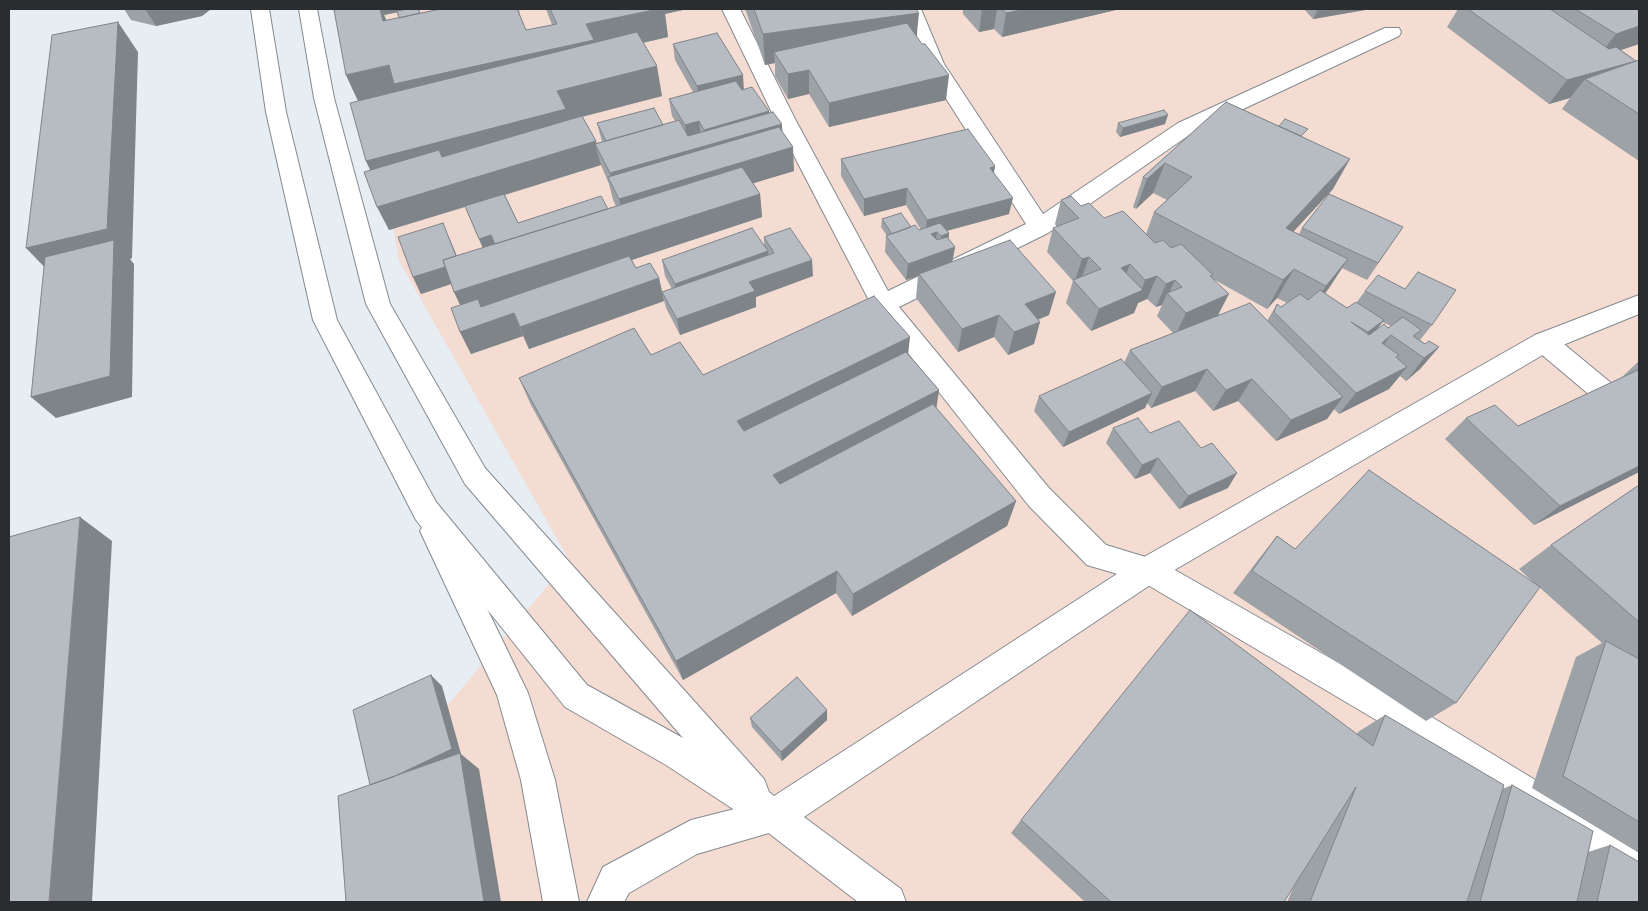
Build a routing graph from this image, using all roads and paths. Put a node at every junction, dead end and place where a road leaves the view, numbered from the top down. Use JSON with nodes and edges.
{"nodes":[{"id":1,"x":260,"y":9,"type":"edge"},
{"id":2,"x":308,"y":9,"type":"edge"},
{"id":3,"x":731,"y":9,"type":"edge"},
{"id":4,"x":912,"y":9,"type":"edge"},
{"id":5,"x":1392,"y":32,"type":"dead end"},
{"id":6,"x":1040,"y":227,"type":"junction"},
{"id":7,"x":883,"y":304,"type":"junction"},
{"id":8,"x":1639,"y":304,"type":"edge"},
{"id":9,"x":1544,"y":342,"type":"junction"},
{"id":10,"x":1639,"y":421,"type":"edge"},
{"id":11,"x":426,"y":511,"type":"junction"},
{"id":12,"x":1148,"y":570,"type":"junction"},
{"id":13,"x":774,"y":816,"type":"junction"},
{"id":14,"x":1639,"y":863,"type":"edge"},
{"id":15,"x":561,"y":902,"type":"edge"},
{"id":16,"x":605,"y":902,"type":"edge"},
{"id":17,"x":888,"y":902,"type":"edge"}],
"edges":[{"from":1,"to":11,"type":"street"},
{"from":2,"to":13,"type":"street"},
{"from":3,"to":7,"type":"street"},
{"from":4,"to":6,"type":"street"},
{"from":5,"to":6,"type":"street"},
{"from":6,"to":7,"type":"street"},
{"from":7,"to":12,"type":"street"},
{"from":8,"to":9,"type":"street"},
{"from":9,"to":10,"type":"street"},
{"from":9,"to":12,"type":"street"},
{"from":11,"to":13,"type":"street"},
{"from":11,"to":15,"type":"street"},
{"from":12,"to":13,"type":"street"},
{"from":12,"to":14,"type":"street"},
{"from":13,"to":16,"type":"street"},
{"from":13,"to":17,"type":"street"}]}
